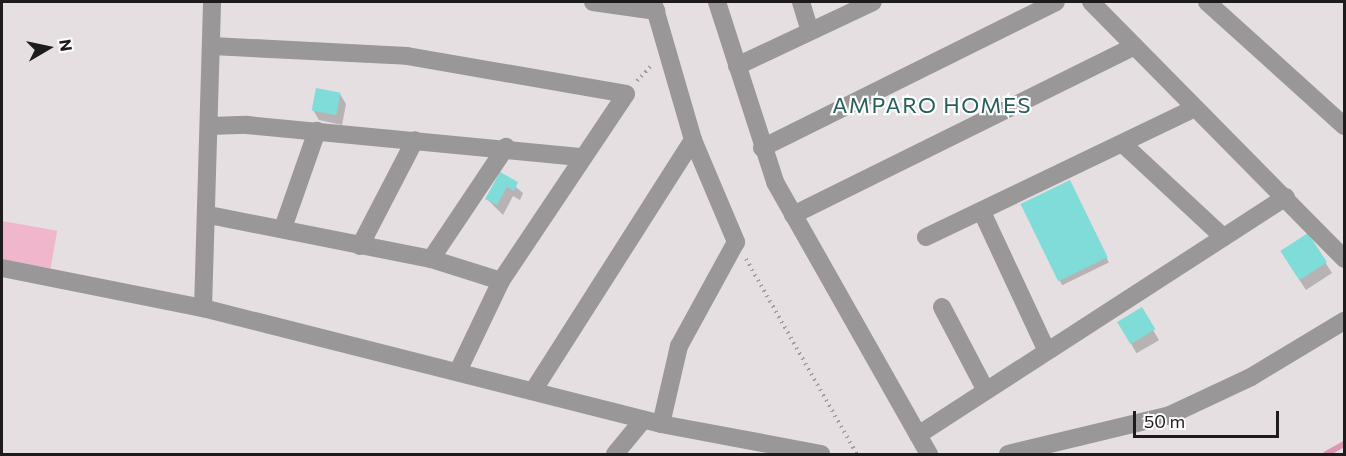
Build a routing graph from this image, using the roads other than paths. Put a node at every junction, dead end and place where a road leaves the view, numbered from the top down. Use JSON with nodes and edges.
{"nodes":[{"id":1,"x":212,"y":2,"type":"edge"},
{"id":2,"x":593,"y":2,"type":"edge"},
{"id":3,"x":717,"y":2,"type":"edge"},
{"id":4,"x":801,"y":2,"type":"edge"},
{"id":5,"x":873,"y":2,"type":"edge"},
{"id":6,"x":1056,"y":2,"type":"edge"},
{"id":7,"x":1091,"y":2,"type":"edge"},
{"id":8,"x":1207,"y":2,"type":"edge"},
{"id":9,"x":654,"y":6,"type":"edge"},
{"id":10,"x":810,"y":31,"type":"junction"},
{"id":11,"x":212,"y":45,"type":"junction"},
{"id":12,"x":1135,"y":46,"type":"junction"},
{"id":13,"x":737,"y":66,"type":"junction"},
{"id":14,"x":1195,"y":108,"type":"junction"},
{"id":15,"x":209,"y":126,"type":"junction"},
{"id":16,"x":1344,"y":126,"type":"edge"},
{"id":17,"x":317,"y":131,"type":"junction"},
{"id":18,"x":415,"y":140,"type":"junction"},
{"id":19,"x":693,"y":140,"type":"junction"},
{"id":20,"x":1123,"y":144,"type":"junction"},
{"id":21,"x":506,"y":147,"type":"junction"},
{"id":22,"x":762,"y":148,"type":"junction"},
{"id":23,"x":582,"y":157,"type":"junction"},
{"id":24,"x":1286,"y":198,"type":"junction"},
{"id":25,"x":982,"y":212,"type":"junction"},
{"id":26,"x":209,"y":215,"type":"junction"},
{"id":27,"x":792,"y":215,"type":"junction"},
{"id":28,"x":283,"y":228,"type":"junction"},
{"id":29,"x":926,"y":237,"type":"dead end"},
{"id":30,"x":1223,"y":237,"type":"junction"},
{"id":31,"x":360,"y":246,"type":"junction"},
{"id":32,"x":431,"y":259,"type":"junction"},
{"id":33,"x":1344,"y":259,"type":"edge"},
{"id":34,"x":2,"y":268,"type":"edge"},
{"id":35,"x":501,"y":281,"type":"junction"},
{"id":36,"x":203,"y":308,"type":"junction"},
{"id":37,"x":942,"y":308,"type":"dead end"},
{"id":38,"x":1344,"y":321,"type":"edge"},
{"id":39,"x":1046,"y":349,"type":"junction"},
{"id":40,"x":458,"y":371,"type":"junction"},
{"id":41,"x":985,"y":389,"type":"junction"},
{"id":42,"x":533,"y":391,"type":"junction"},
{"id":43,"x":652,"y":422,"type":"junction"},
{"id":44,"x":918,"y":435,"type":"junction"},
{"id":45,"x":615,"y":454,"type":"edge"},
{"id":46,"x":821,"y":454,"type":"edge"},
{"id":47,"x":929,"y":454,"type":"edge"},
{"id":48,"x":1008,"y":454,"type":"edge"}],
"edges":[{"from":1,"to":11,"type":"street"},
{"from":2,"to":9,"type":"street"},
{"from":3,"to":13,"type":"street"},
{"from":4,"to":10,"type":"street"},
{"from":5,"to":10,"type":"street"},
{"from":6,"to":22,"type":"street"},
{"from":7,"to":12,"type":"street"},
{"from":8,"to":16,"type":"street"},
{"from":9,"to":19,"type":"street"},
{"from":10,"to":13,"type":"street"},
{"from":11,"to":15,"type":"street"},
{"from":11,"to":23,"type":"street"},
{"from":12,"to":14,"type":"street"},
{"from":12,"to":27,"type":"street"},
{"from":13,"to":22,"type":"street"},
{"from":14,"to":20,"type":"street"},
{"from":14,"to":24,"type":"street"},
{"from":15,"to":17,"type":"street"},
{"from":15,"to":26,"type":"street"},
{"from":17,"to":18,"type":"street"},
{"from":17,"to":28,"type":"street"},
{"from":18,"to":21,"type":"street"},
{"from":18,"to":31,"type":"street"},
{"from":19,"to":42,"type":"street"},
{"from":19,"to":43,"type":"street"},
{"from":20,"to":25,"type":"street"},
{"from":20,"to":30,"type":"street"},
{"from":21,"to":23,"type":"street"},
{"from":21,"to":32,"type":"street"},
{"from":22,"to":27,"type":"street"},
{"from":23,"to":35,"type":"street"},
{"from":24,"to":30,"type":"street"},
{"from":24,"to":33,"type":"street"},
{"from":25,"to":29,"type":"street"},
{"from":25,"to":39,"type":"street"},
{"from":26,"to":28,"type":"street"},
{"from":26,"to":36,"type":"street"},
{"from":27,"to":44,"type":"street"},
{"from":28,"to":31,"type":"street"},
{"from":30,"to":39,"type":"street"},
{"from":31,"to":32,"type":"street"},
{"from":32,"to":35,"type":"street"},
{"from":34,"to":36,"type":"street"},
{"from":35,"to":40,"type":"street"},
{"from":36,"to":40,"type":"street"},
{"from":37,"to":41,"type":"street"},
{"from":38,"to":48,"type":"street"},
{"from":39,"to":41,"type":"street"},
{"from":40,"to":42,"type":"street"},
{"from":41,"to":44,"type":"street"},
{"from":42,"to":43,"type":"street"},
{"from":43,"to":45,"type":"street"},
{"from":43,"to":46,"type":"street"},
{"from":44,"to":47,"type":"street"}]}
